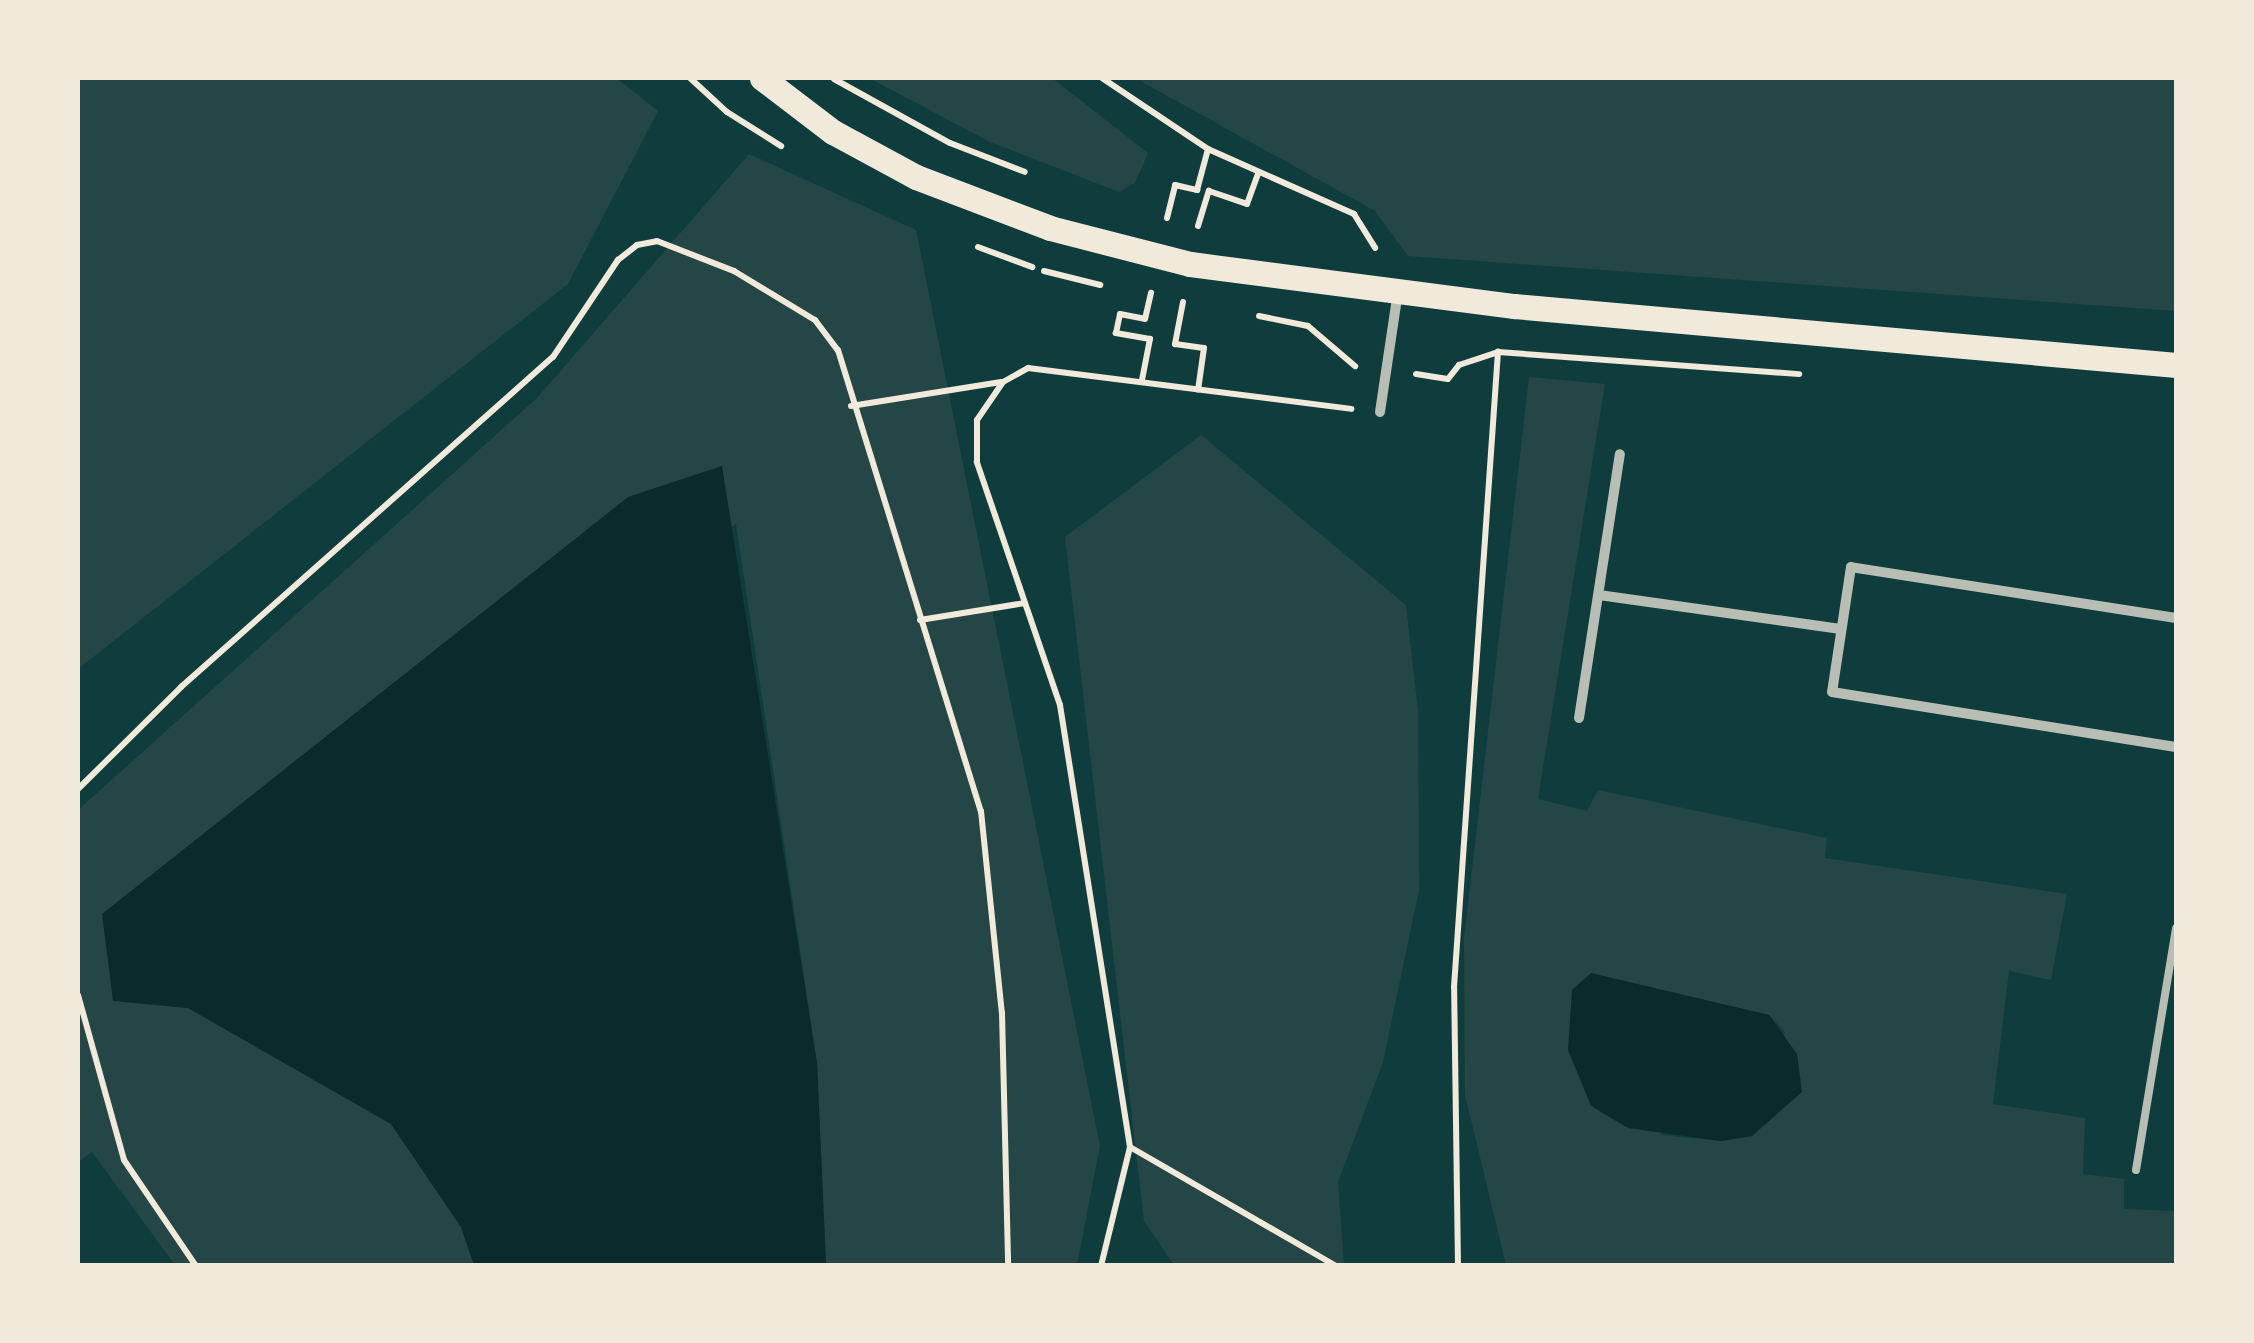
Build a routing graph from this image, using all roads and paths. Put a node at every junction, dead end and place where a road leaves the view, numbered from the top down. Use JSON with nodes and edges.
{"nodes":[{"id":1,"x":762,"y":78,"type":"edge"},
{"id":2,"x":831,"y":78,"type":"edge"},
{"id":3,"x":1102,"y":78,"type":"edge"},
{"id":4,"x":1208,"y":149,"type":"junction"},
{"id":5,"x":1258,"y":174,"type":"junction"},
{"id":6,"x":1040,"y":178,"type":"dead end"},
{"id":7,"x":1154,"y":216,"type":"dead end"},
{"id":8,"x":1166,"y":224,"type":"junction"},
{"id":9,"x":1197,"y":229,"type":"junction"},
{"id":10,"x":1212,"y":232,"type":"dead end"},
{"id":11,"x":1372,"y":289,"type":"junction"},
{"id":12,"x":1398,"y":292,"type":"junction"},
{"id":13,"x":1151,"y":294,"type":"dead end"},
{"id":14,"x":1183,"y":300,"type":"dead end"},
{"id":15,"x":1498,"y":352,"type":"junction"},
{"id":16,"x":2176,"y":366,"type":"edge"},
{"id":17,"x":1808,"y":375,"type":"dead end"},
{"id":18,"x":1435,"y":376,"type":"dead end"},
{"id":19,"x":1142,"y":380,"type":"junction"},
{"id":20,"x":1002,"y":382,"type":"junction"},
{"id":21,"x":1198,"y":390,"type":"junction"},
{"id":22,"x":851,"y":406,"type":"junction"},
{"id":23,"x":1380,"y":412,"type":"joint"},
{"id":24,"x":1620,"y":454,"type":"dead end"},
{"id":25,"x":1599,"y":594,"type":"junction"},
{"id":26,"x":1026,"y":603,"type":"junction"},
{"id":27,"x":2176,"y":618,"type":"edge"},
{"id":28,"x":920,"y":620,"type":"junction"},
{"id":29,"x":1841,"y":629,"type":"junction"},
{"id":30,"x":1580,"y":718,"type":"dead end"},
{"id":31,"x":2176,"y":747,"type":"edge"},
{"id":32,"x":78,"y":789,"type":"edge"},
{"id":33,"x":2176,"y":928,"type":"edge"},
{"id":34,"x":78,"y":996,"type":"edge"},
{"id":35,"x":1130,"y":1147,"type":"junction"},
{"id":36,"x":2136,"y":1170,"type":"dead end"},
{"id":37,"x":196,"y":1266,"type":"edge"},
{"id":38,"x":1008,"y":1266,"type":"edge"},
{"id":39,"x":1101,"y":1266,"type":"edge"},
{"id":40,"x":1336,"y":1266,"type":"edge"},
{"id":41,"x":1458,"y":1266,"type":"edge"},
{"id":42,"x":1826,"y":1266,"type":"edge"},
{"id":43,"x":1851,"y":1266,"type":"edge"}],
"edges":[{"from":1,"to":11,"type":"main road"},
{"from":2,"to":6,"type":"path"},
{"from":3,"to":4,"type":"path"},
{"from":4,"to":5,"type":"path"},
{"from":4,"to":8,"type":"path"},
{"from":5,"to":9,"type":"path"},
{"from":5,"to":11,"type":"path"},
{"from":7,"to":8,"type":"path"},
{"from":8,"to":9,"type":"path"},
{"from":9,"to":10,"type":"path"},
{"from":11,"to":12,"type":"main road"},
{"from":12,"to":16,"type":"main road"},
{"from":12,"to":23,"type":"street"},
{"from":13,"to":19,"type":"path"},
{"from":14,"to":21,"type":"path"},
{"from":15,"to":17,"type":"path"},
{"from":15,"to":18,"type":"path"},
{"from":15,"to":41,"type":"path"},
{"from":19,"to":20,"type":"path"},
{"from":19,"to":21,"type":"path"},
{"from":20,"to":22,"type":"path"},
{"from":20,"to":26,"type":"path"},
{"from":21,"to":23,"type":"path"},
{"from":22,"to":28,"type":"path"},
{"from":22,"to":32,"type":"path"},
{"from":24,"to":25,"type":"street"},
{"from":25,"to":29,"type":"street"},
{"from":25,"to":30,"type":"street"},
{"from":26,"to":28,"type":"path"},
{"from":26,"to":35,"type":"path"},
{"from":27,"to":29,"type":"street"},
{"from":28,"to":38,"type":"path"},
{"from":29,"to":31,"type":"street"},
{"from":33,"to":36,"type":"lane"},
{"from":34,"to":37,"type":"path"},
{"from":35,"to":39,"type":"path"},
{"from":35,"to":40,"type":"path"},
{"from":42,"to":43,"type":"path"}]}
